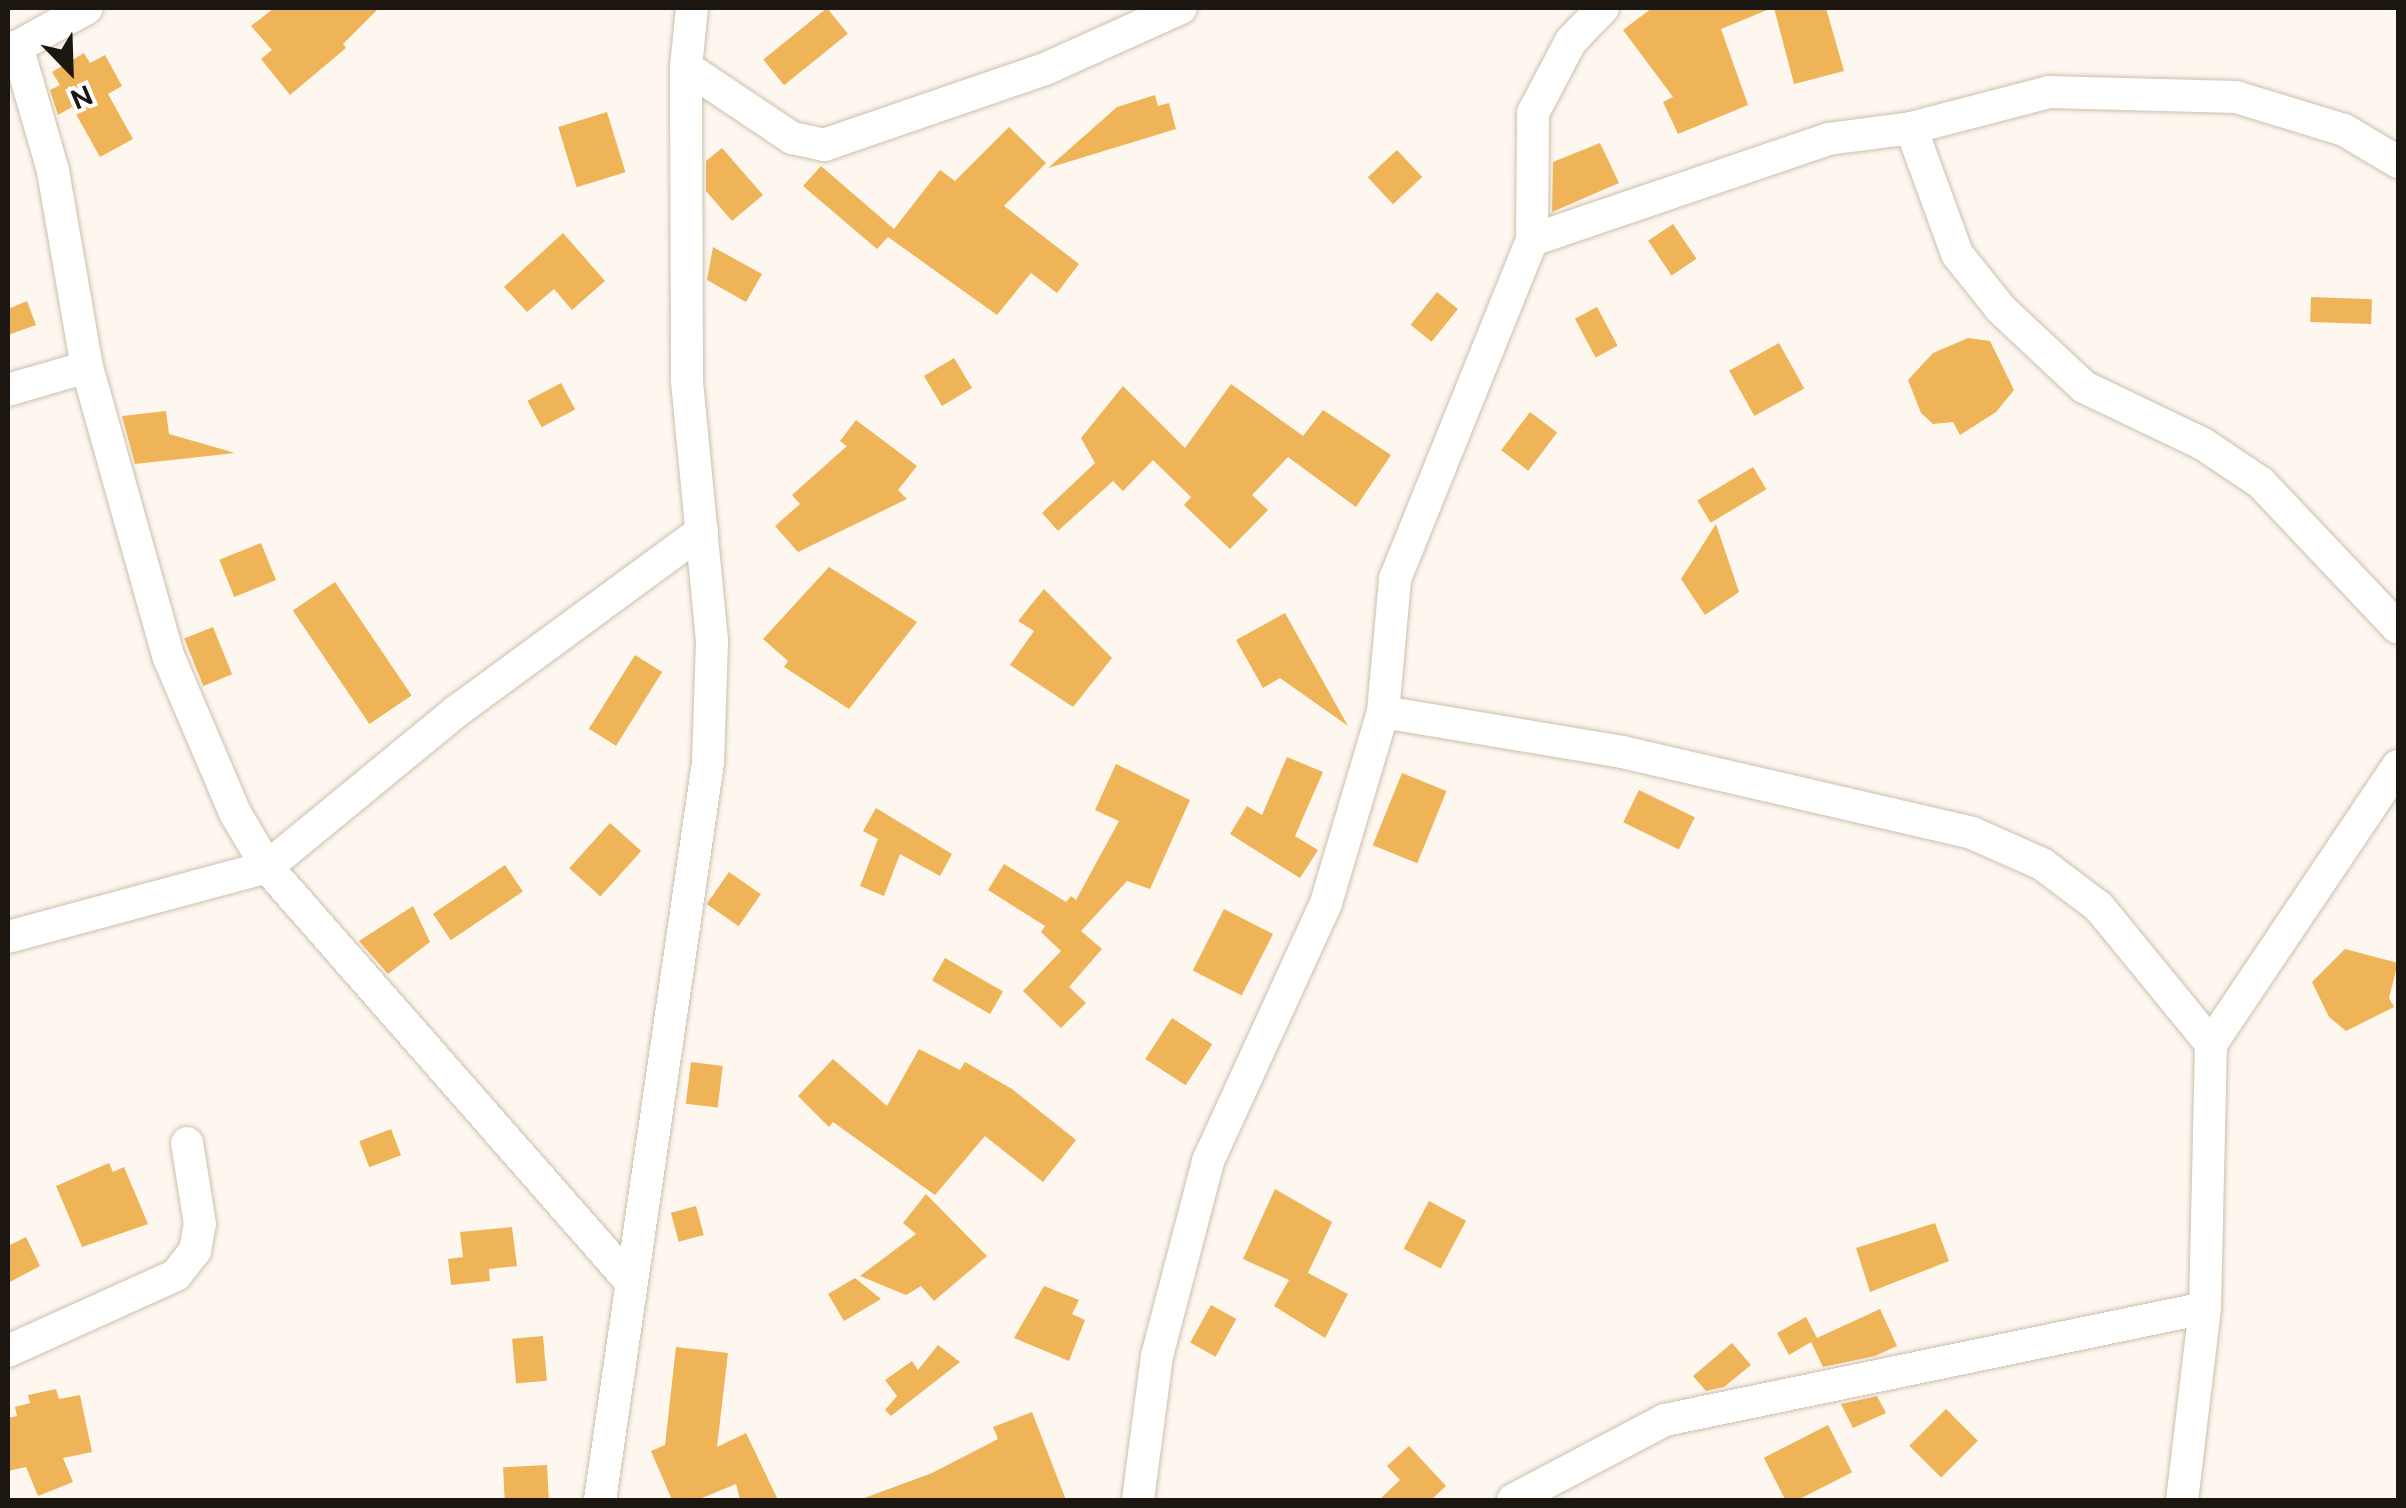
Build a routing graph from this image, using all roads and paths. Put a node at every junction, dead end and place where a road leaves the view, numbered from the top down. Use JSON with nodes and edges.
{"nodes":[{"id":1,"x":87,"y":8,"type":"edge"},
{"id":2,"x":692,"y":8,"type":"edge"},
{"id":3,"x":1181,"y":8,"type":"edge"},
{"id":4,"x":1603,"y":8,"type":"edge"},
{"id":5,"x":12,"y":49,"type":"edge"},
{"id":6,"x":686,"y":67,"type":"junction"},
{"id":7,"x":1912,"y":128,"type":"junction"},
{"id":8,"x":2398,"y":162,"type":"edge"},
{"id":9,"x":1532,"y":240,"type":"junction"},
{"id":10,"x":87,"y":367,"type":"junction"},
{"id":11,"x":8,"y":390,"type":"edge"},
{"id":12,"x":702,"y":531,"type":"junction"},
{"id":13,"x":2398,"y":628,"type":"edge"},
{"id":14,"x":1383,"y":712,"type":"junction"},
{"id":15,"x":2398,"y":766,"type":"edge"},
{"id":16,"x":267,"y":867,"type":"junction"},
{"id":17,"x":8,"y":938,"type":"edge"},
{"id":18,"x":2210,"y":1044,"type":"junction"},
{"id":19,"x":187,"y":1143,"type":"dead end"},
{"id":20,"x":631,"y":1282,"type":"junction"},
{"id":21,"x":2206,"y":1308,"type":"junction"},
{"id":22,"x":8,"y":1351,"type":"edge"},
{"id":23,"x":600,"y":1500,"type":"edge"},
{"id":24,"x":1138,"y":1500,"type":"edge"},
{"id":25,"x":1513,"y":1500,"type":"edge"},
{"id":26,"x":2182,"y":1500,"type":"edge"}],
"edges":[{"from":1,"to":5,"type":"street"},
{"from":2,"to":6,"type":"street"},
{"from":3,"to":6,"type":"street"},
{"from":4,"to":9,"type":"street"},
{"from":5,"to":10,"type":"street"},
{"from":6,"to":12,"type":"street"},
{"from":7,"to":8,"type":"street"},
{"from":7,"to":9,"type":"street"},
{"from":7,"to":13,"type":"street"},
{"from":9,"to":14,"type":"street"},
{"from":10,"to":11,"type":"street"},
{"from":10,"to":16,"type":"street"},
{"from":12,"to":16,"type":"street"},
{"from":12,"to":20,"type":"street"},
{"from":14,"to":18,"type":"street"},
{"from":14,"to":24,"type":"street"},
{"from":15,"to":18,"type":"street"},
{"from":16,"to":17,"type":"street"},
{"from":16,"to":20,"type":"street"},
{"from":18,"to":21,"type":"street"},
{"from":19,"to":22,"type":"street"},
{"from":20,"to":23,"type":"street"},
{"from":21,"to":25,"type":"street"},
{"from":21,"to":26,"type":"street"}]}
